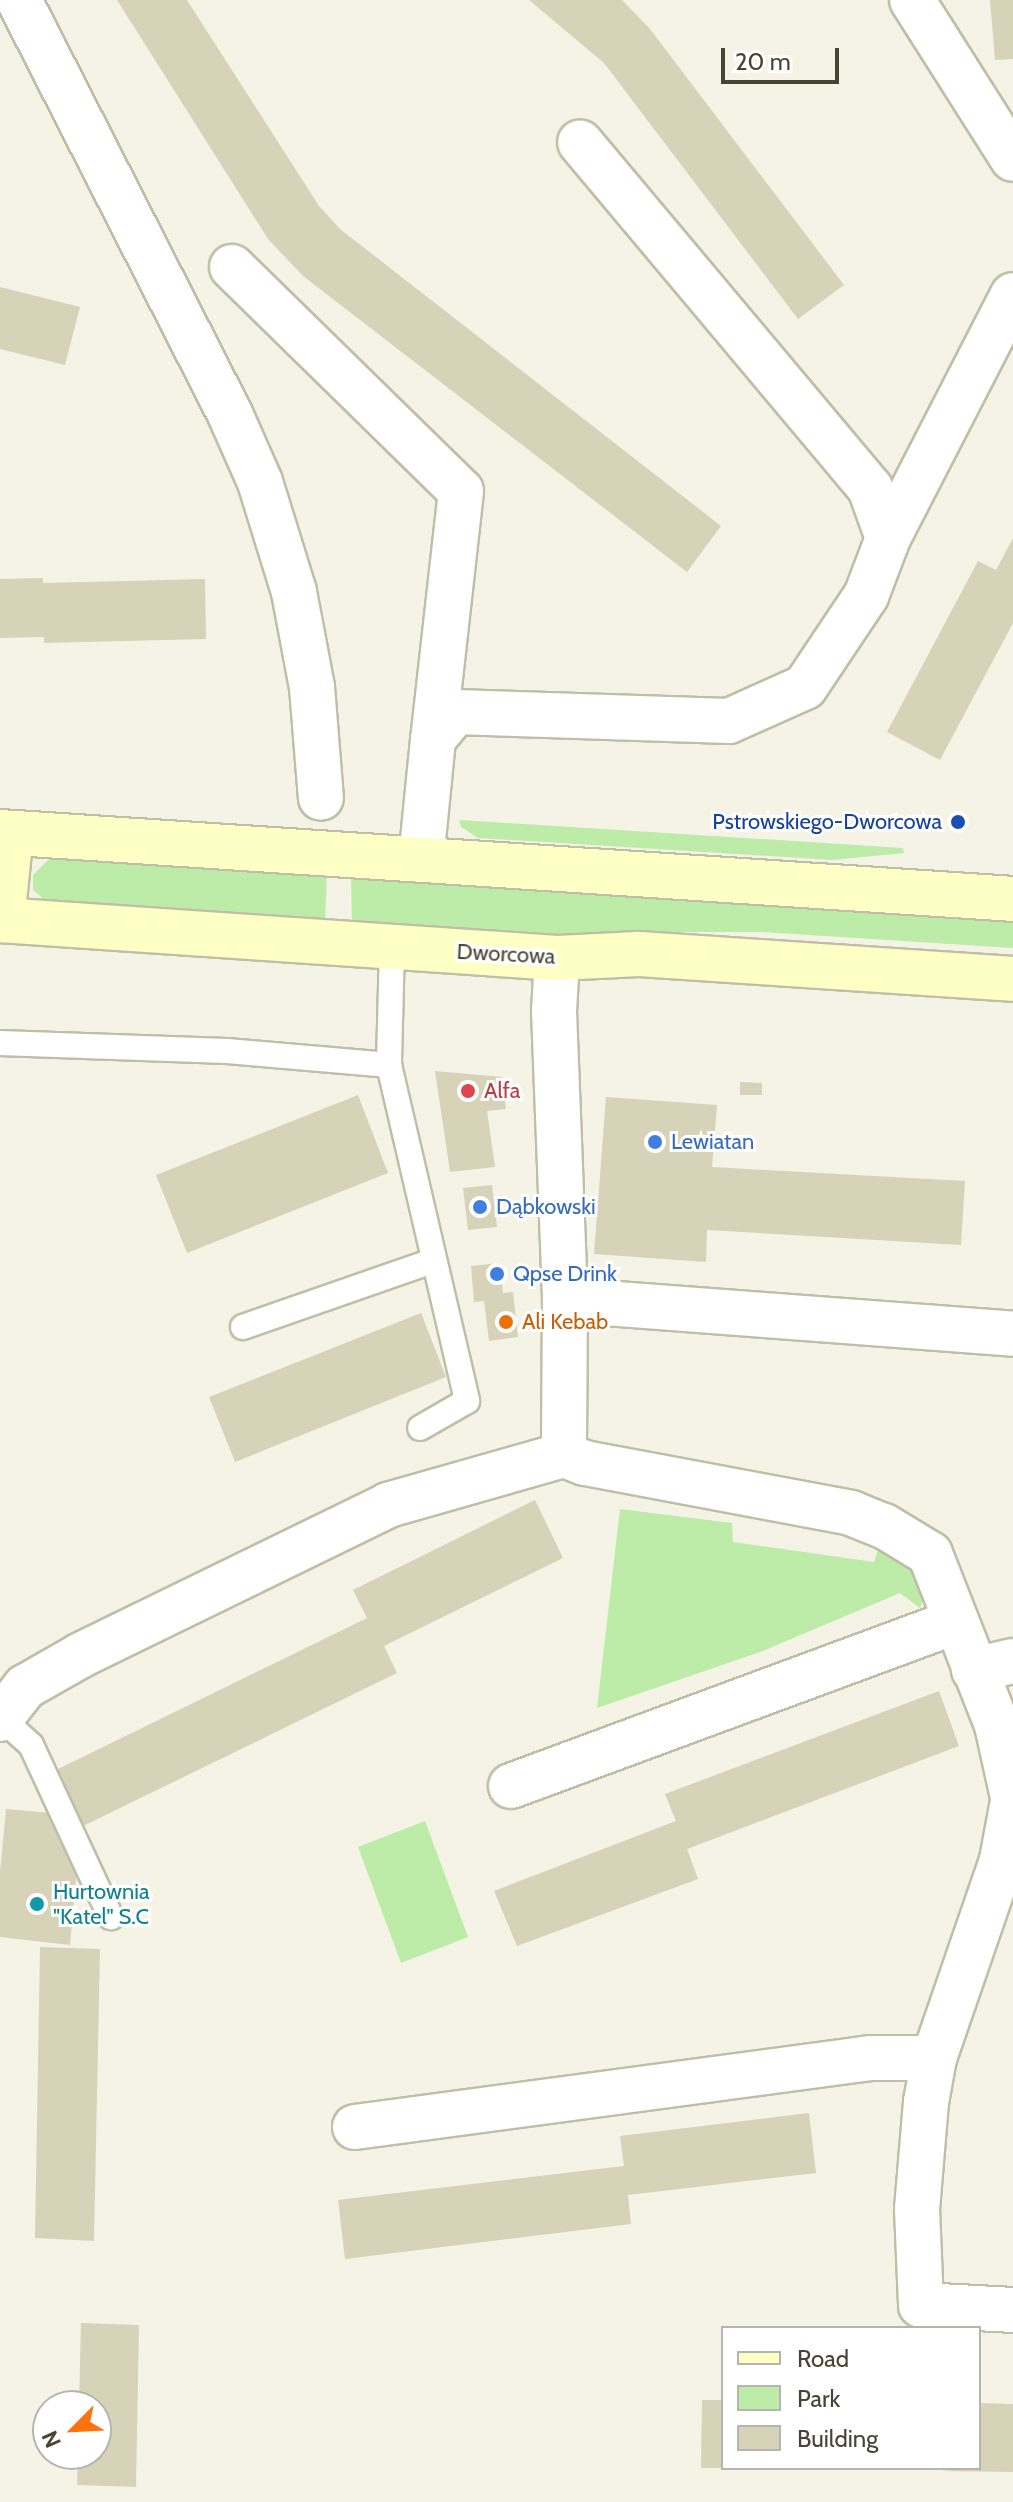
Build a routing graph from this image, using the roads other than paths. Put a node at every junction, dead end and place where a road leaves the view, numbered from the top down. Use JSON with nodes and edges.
{"nodes":[{"id":1,"x":19,"y":0,"type":"edge"},
{"id":2,"x":912,"y":0,"type":"edge"},
{"id":3,"x":580,"y":142,"type":"dead end"},
{"id":4,"x":1013,"y":159,"type":"edge"},
{"id":5,"x":232,"y":267,"type":"dead end"},
{"id":6,"x":1013,"y":295,"type":"edge"},
{"id":7,"x":888,"y":538,"type":"junction"},
{"id":8,"x":433,"y":739,"type":"junction"},
{"id":9,"x":321,"y":798,"type":"dead end"},
{"id":10,"x":6,"y":833,"type":"edge"},
{"id":11,"x":421,"y":860,"type":"junction"},
{"id":12,"x":1013,"y":899,"type":"edge"},
{"id":13,"x":1,"y":927,"type":"edge"},
{"id":14,"x":392,"y":947,"type":"junction"},
{"id":15,"x":557,"y":958,"type":"junction"},
{"id":16,"x":1013,"y":979,"type":"edge"},
{"id":17,"x":0,"y":1043,"type":"edge"},
{"id":18,"x":389,"y":1065,"type":"junction"},
{"id":19,"x":432,"y":1261,"type":"junction"},
{"id":20,"x":565,"y":1300,"type":"junction"},
{"id":21,"x":243,"y":1327,"type":"dead end"},
{"id":22,"x":1013,"y":1334,"type":"edge"},
{"id":23,"x":420,"y":1428,"type":"dead end"},
{"id":24,"x":564,"y":1455,"type":"junction"},
{"id":25,"x":954,"y":1622,"type":"junction"},
{"id":26,"x":994,"y":1666,"type":"edge"},
{"id":27,"x":1,"y":1718,"type":"edge"},
{"id":28,"x":511,"y":1786,"type":"dead end"},
{"id":29,"x":1013,"y":1799,"type":"edge"},
{"id":30,"x":111,"y":1917,"type":"dead end"},
{"id":31,"x":934,"y":2058,"type":"junction"},
{"id":32,"x":355,"y":2127,"type":"dead end"},
{"id":33,"x":1013,"y":2310,"type":"edge"}],
"edges":[{"from":1,"to":9,"type":"street"},
{"from":2,"to":4,"type":"street"},
{"from":3,"to":7,"type":"street"},
{"from":5,"to":8,"type":"street"},
{"from":6,"to":7,"type":"street"},
{"from":7,"to":8,"type":"street"},
{"from":8,"to":11,"type":"street"},
{"from":10,"to":11,"type":"street"},
{"from":10,"to":13,"type":"street"},
{"from":11,"to":12,"type":"street"},
{"from":13,"to":14,"type":"street","name":"Dworcowa"},
{"from":14,"to":15,"type":"street","name":"Dworcowa"},
{"from":14,"to":18,"type":"lane"},
{"from":15,"to":16,"type":"street","name":"Dworcowa"},
{"from":15,"to":20,"type":"street"},
{"from":17,"to":18,"type":"lane"},
{"from":18,"to":19,"type":"lane"},
{"from":19,"to":21,"type":"lane"},
{"from":19,"to":23,"type":"lane"},
{"from":20,"to":22,"type":"street"},
{"from":20,"to":24,"type":"street"},
{"from":24,"to":25,"type":"street"},
{"from":24,"to":27,"type":"street"},
{"from":25,"to":26,"type":"street"},
{"from":25,"to":28,"type":"street"},
{"from":26,"to":29,"type":"street"},
{"from":27,"to":30,"type":"lane"},
{"from":29,"to":31,"type":"street"},
{"from":31,"to":32,"type":"street"},
{"from":31,"to":33,"type":"street"}]}
